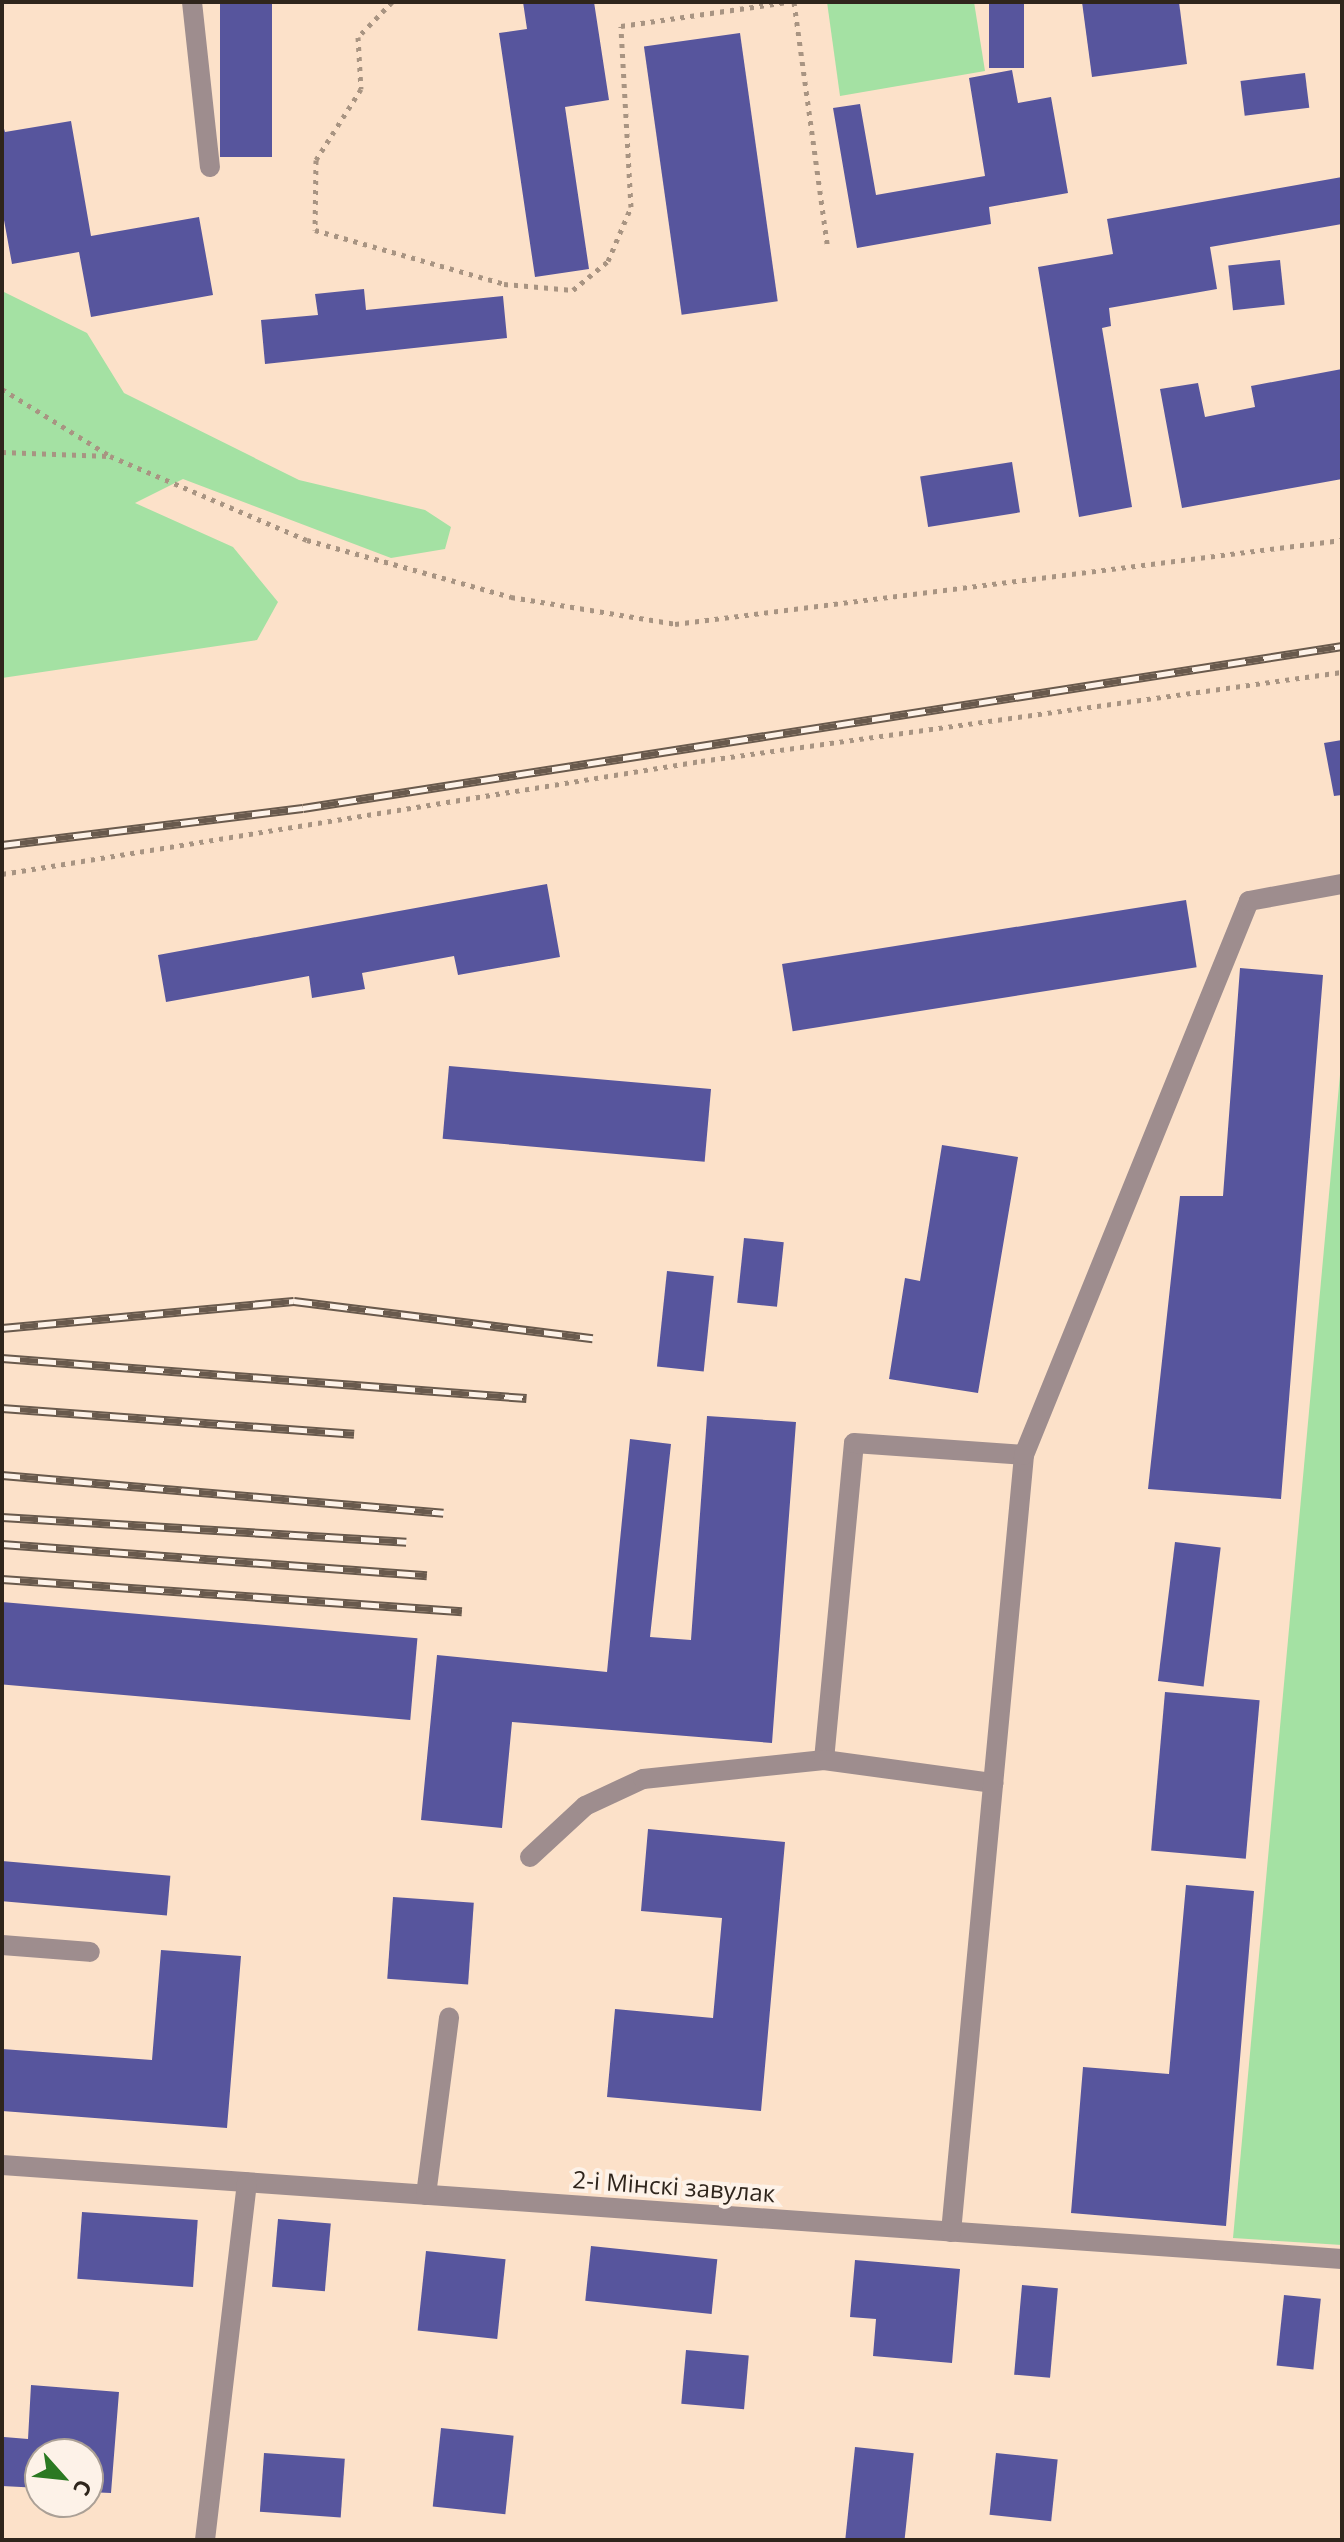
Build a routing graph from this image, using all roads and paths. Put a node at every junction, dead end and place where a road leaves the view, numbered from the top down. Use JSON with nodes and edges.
{"nodes":[{"id":1,"x":192,"y":2,"type":"edge"},
{"id":2,"x":392,"y":2,"type":"edge"},
{"id":3,"x":787,"y":2,"type":"edge"},
{"id":4,"x":794,"y":2,"type":"edge"},
{"id":5,"x":769,"y":3,"type":"edge"},
{"id":6,"x":210,"y":167,"type":"dead end"},
{"id":7,"x":827,"y":244,"type":"dead end"},
{"id":8,"x":2,"y":389,"type":"edge"},
{"id":9,"x":2,"y":452,"type":"edge"},
{"id":10,"x":110,"y":456,"type":"junction"},
{"id":11,"x":1342,"y":540,"type":"edge"},
{"id":12,"x":1342,"y":672,"type":"edge"},
{"id":13,"x":2,"y":874,"type":"edge"},
{"id":14,"x":1342,"y":884,"type":"edge"},
{"id":15,"x":1024,"y":1455,"type":"junction"},
{"id":16,"x":824,"y":1760,"type":"junction"},
{"id":17,"x":993,"y":1783,"type":"junction"},
{"id":18,"x":530,"y":1857,"type":"dead end"},
{"id":19,"x":2,"y":1945,"type":"edge"},
{"id":20,"x":90,"y":1952,"type":"dead end"},
{"id":21,"x":449,"y":2017,"type":"dead end"},
{"id":22,"x":2,"y":2165,"type":"edge"},
{"id":23,"x":247,"y":2182,"type":"junction"},
{"id":24,"x":426,"y":2195,"type":"junction"},
{"id":25,"x":951,"y":2232,"type":"junction"},
{"id":26,"x":1342,"y":2259,"type":"edge"},
{"id":27,"x":205,"y":2540,"type":"edge"}],
"edges":[{"from":1,"to":6,"type":"street"},
{"from":2,"to":5,"type":"path"},
{"from":3,"to":5,"type":"path"},
{"from":4,"to":7,"type":"path"},
{"from":8,"to":10,"type":"path"},
{"from":9,"to":10,"type":"path"},
{"from":10,"to":11,"type":"path"},
{"from":12,"to":13,"type":"path"},
{"from":14,"to":15,"type":"street"},
{"from":15,"to":16,"type":"street"},
{"from":15,"to":17,"type":"street"},
{"from":16,"to":17,"type":"street"},
{"from":16,"to":18,"type":"street"},
{"from":17,"to":25,"type":"street"},
{"from":19,"to":20,"type":"street"},
{"from":21,"to":24,"type":"street"},
{"from":22,"to":23,"type":"street","name":"2-і Мінскі завулак"},
{"from":23,"to":24,"type":"street","name":"2-і Мінскі завулак"},
{"from":23,"to":27,"type":"street"},
{"from":24,"to":25,"type":"street","name":"2-і Мінскі завулак"},
{"from":25,"to":26,"type":"street","name":"2-і Мінскі завулак"}]}
